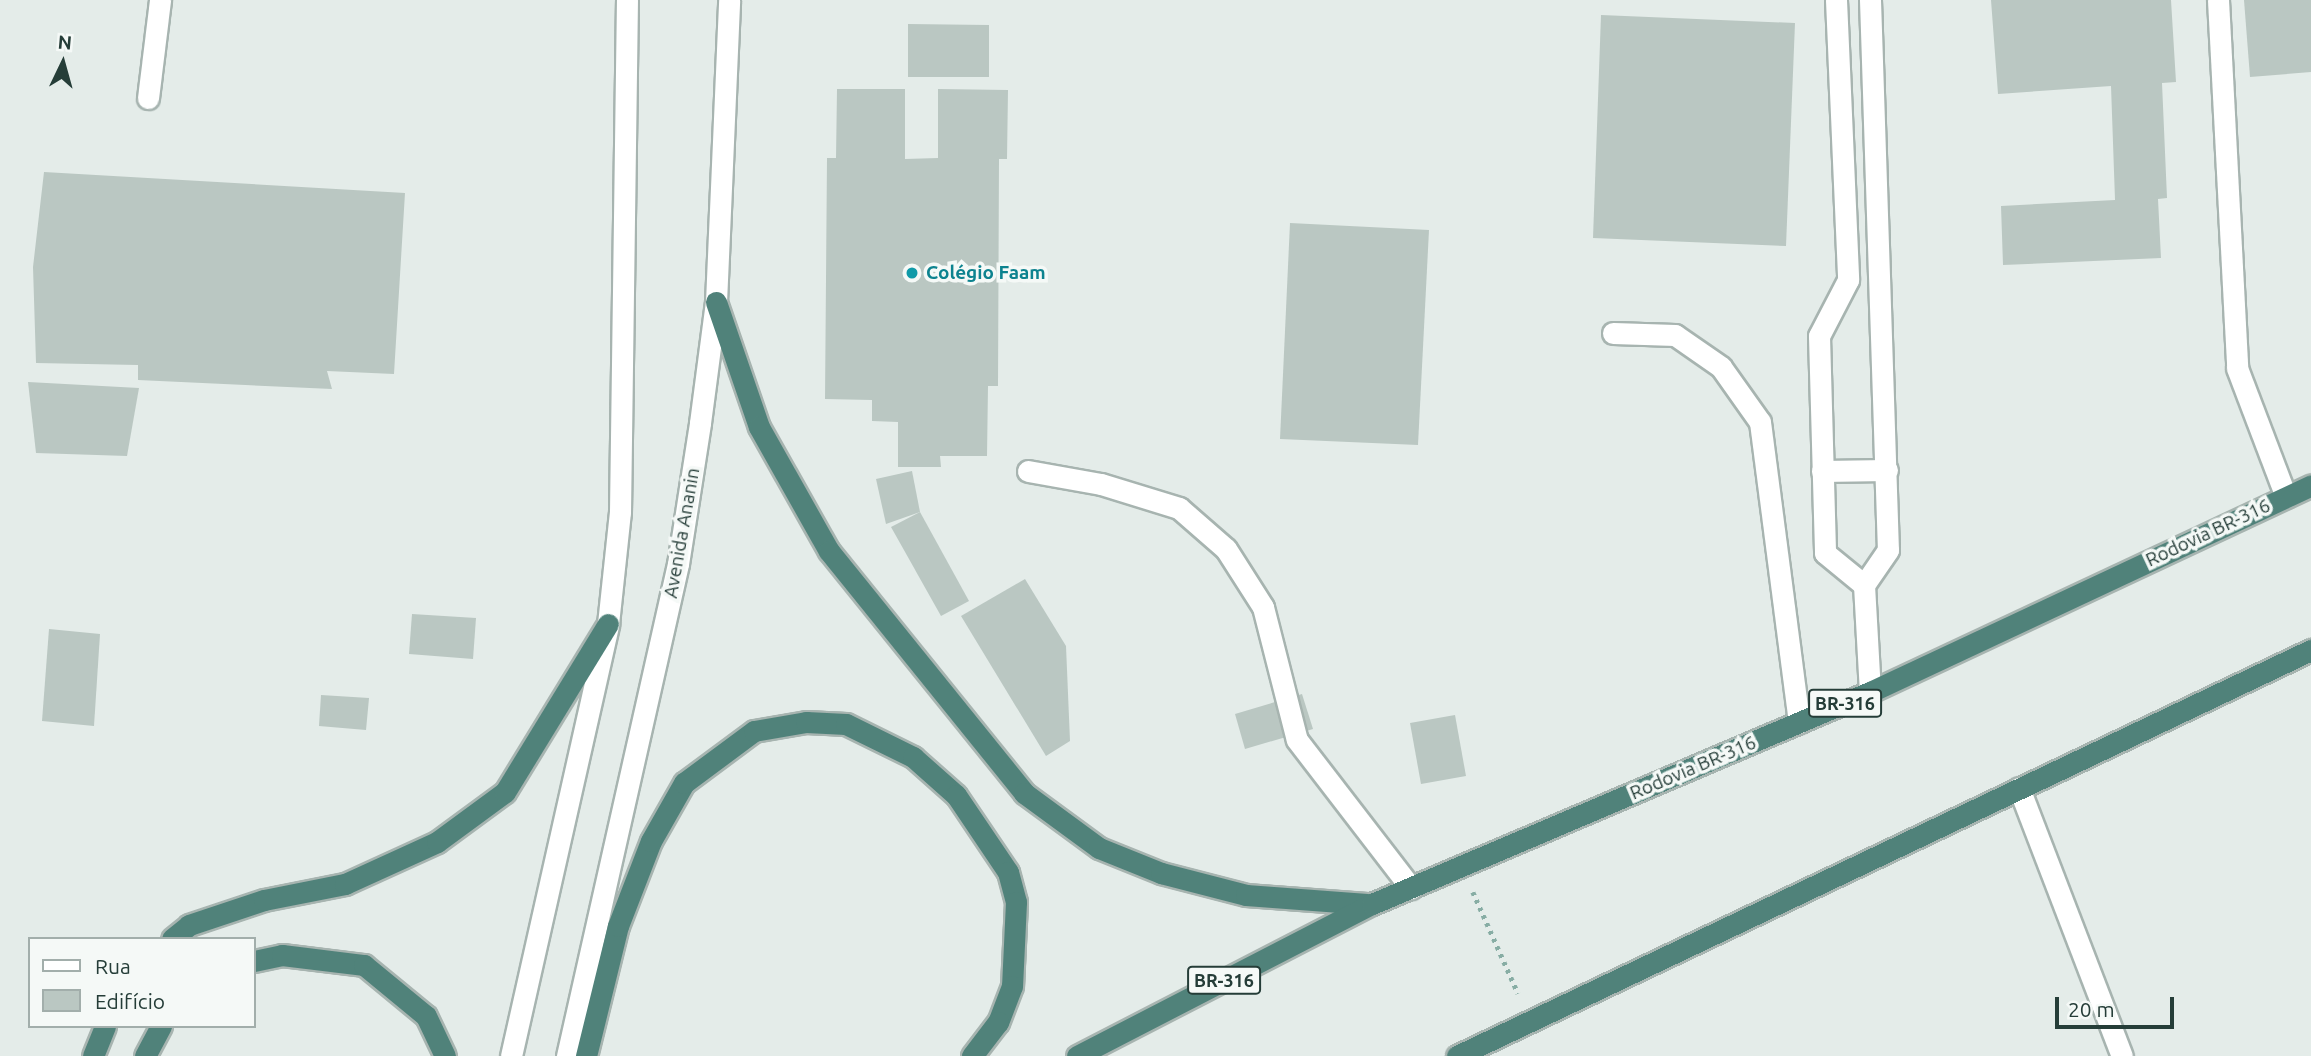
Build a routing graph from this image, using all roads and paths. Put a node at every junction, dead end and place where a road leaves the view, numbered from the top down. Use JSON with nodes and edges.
{"nodes":[{"id":1,"x":160,"y":0,"type":"edge"},
{"id":2,"x":627,"y":0,"type":"edge"},
{"id":3,"x":729,"y":0,"type":"edge"},
{"id":4,"x":1836,"y":0,"type":"edge"},
{"id":5,"x":1870,"y":0,"type":"edge"},
{"id":6,"x":2217,"y":0,"type":"edge"},
{"id":7,"x":148,"y":98,"type":"dead end"},
{"id":8,"x":1881,"y":279,"type":"junction"},
{"id":9,"x":1849,"y":280,"type":"junction"},
{"id":10,"x":716,"y":302,"type":"junction"},
{"id":11,"x":1613,"y":333,"type":"dead end"},
{"id":12,"x":1887,"y":470,"type":"junction"},
{"id":13,"x":1028,"y":471,"type":"dead end"},
{"id":14,"x":1822,"y":471,"type":"junction"},
{"id":15,"x":2311,"y":485,"type":"edge"},
{"id":16,"x":2286,"y":497,"type":"junction"},
{"id":17,"x":1864,"y":585,"type":"junction"},
{"id":18,"x":608,"y":624,"type":"junction"},
{"id":19,"x":2311,"y":650,"type":"edge"},
{"id":20,"x":1870,"y":692,"type":"junction"},
{"id":21,"x":1799,"y":722,"type":"junction"},
{"id":22,"x":2019,"y":788,"type":"junction"},
{"id":23,"x":1462,"y":867,"type":"junction"},
{"id":24,"x":1411,"y":888,"type":"junction"},
{"id":25,"x":1372,"y":904,"type":"junction"},
{"id":26,"x":174,"y":937,"type":"edge"},
{"id":27,"x":256,"y":961,"type":"edge"},
{"id":28,"x":1532,"y":1023,"type":"junction"},
{"id":29,"x":104,"y":1028,"type":"edge"},
{"id":30,"x":160,"y":1028,"type":"edge"},
{"id":31,"x":93,"y":1056,"type":"edge"},
{"id":32,"x":145,"y":1056,"type":"edge"},
{"id":33,"x":445,"y":1056,"type":"edge"},
{"id":34,"x":511,"y":1056,"type":"edge"},
{"id":35,"x":567,"y":1056,"type":"edge"},
{"id":36,"x":586,"y":1056,"type":"edge"},
{"id":37,"x":972,"y":1056,"type":"edge"},
{"id":38,"x":1077,"y":1056,"type":"edge"},
{"id":39,"x":1457,"y":1056,"type":"edge"},
{"id":40,"x":2122,"y":1056,"type":"edge"}],
"edges":[{"from":1,"to":7,"type":"main road"},
{"from":2,"to":18,"type":"main road"},
{"from":3,"to":10,"type":"main road","name":"Avenida Ananin"},
{"from":4,"to":9,"type":"main road"},
{"from":5,"to":8,"type":"main road"},
{"from":6,"to":16,"type":"main road"},
{"from":8,"to":9,"type":"main road"},
{"from":8,"to":12,"type":"main road"},
{"from":9,"to":14,"type":"main road"},
{"from":10,"to":25,"type":"highway"},
{"from":10,"to":35,"type":"main road","name":"Avenida Ananin"},
{"from":11,"to":21,"type":"main road"},
{"from":12,"to":14,"type":"main road"},
{"from":12,"to":17,"type":"main road"},
{"from":13,"to":24,"type":"main road"},
{"from":14,"to":17,"type":"main road"},
{"from":15,"to":16,"type":"highway","name":"Rodovia BR-316","number":"BR-316"},
{"from":16,"to":20,"type":"highway","name":"Rodovia BR-316","number":"BR-316"},
{"from":17,"to":20,"type":"main road"},
{"from":18,"to":26,"type":"highway"},
{"from":18,"to":34,"type":"main road"},
{"from":19,"to":22,"type":"highway"},
{"from":20,"to":21,"type":"highway","name":"Rodovia BR-316","number":"BR-316"},
{"from":21,"to":23,"type":"highway","name":"Rodovia BR-316","number":"BR-316"},
{"from":22,"to":28,"type":"highway"},
{"from":22,"to":40,"type":"main road"},
{"from":23,"to":24,"type":"highway","name":"Rodovia BR-316","number":"BR-316"},
{"from":23,"to":28,"type":"path"},
{"from":24,"to":25,"type":"highway","name":"Rodovia BR-316","number":"BR-316"},
{"from":25,"to":38,"type":"highway","name":"Rodovia BR-316","number":"BR-316"},
{"from":27,"to":33,"type":"highway"},
{"from":28,"to":39,"type":"highway"},
{"from":29,"to":31,"type":"highway"},
{"from":30,"to":32,"type":"highway"},
{"from":36,"to":37,"type":"highway"}]}
